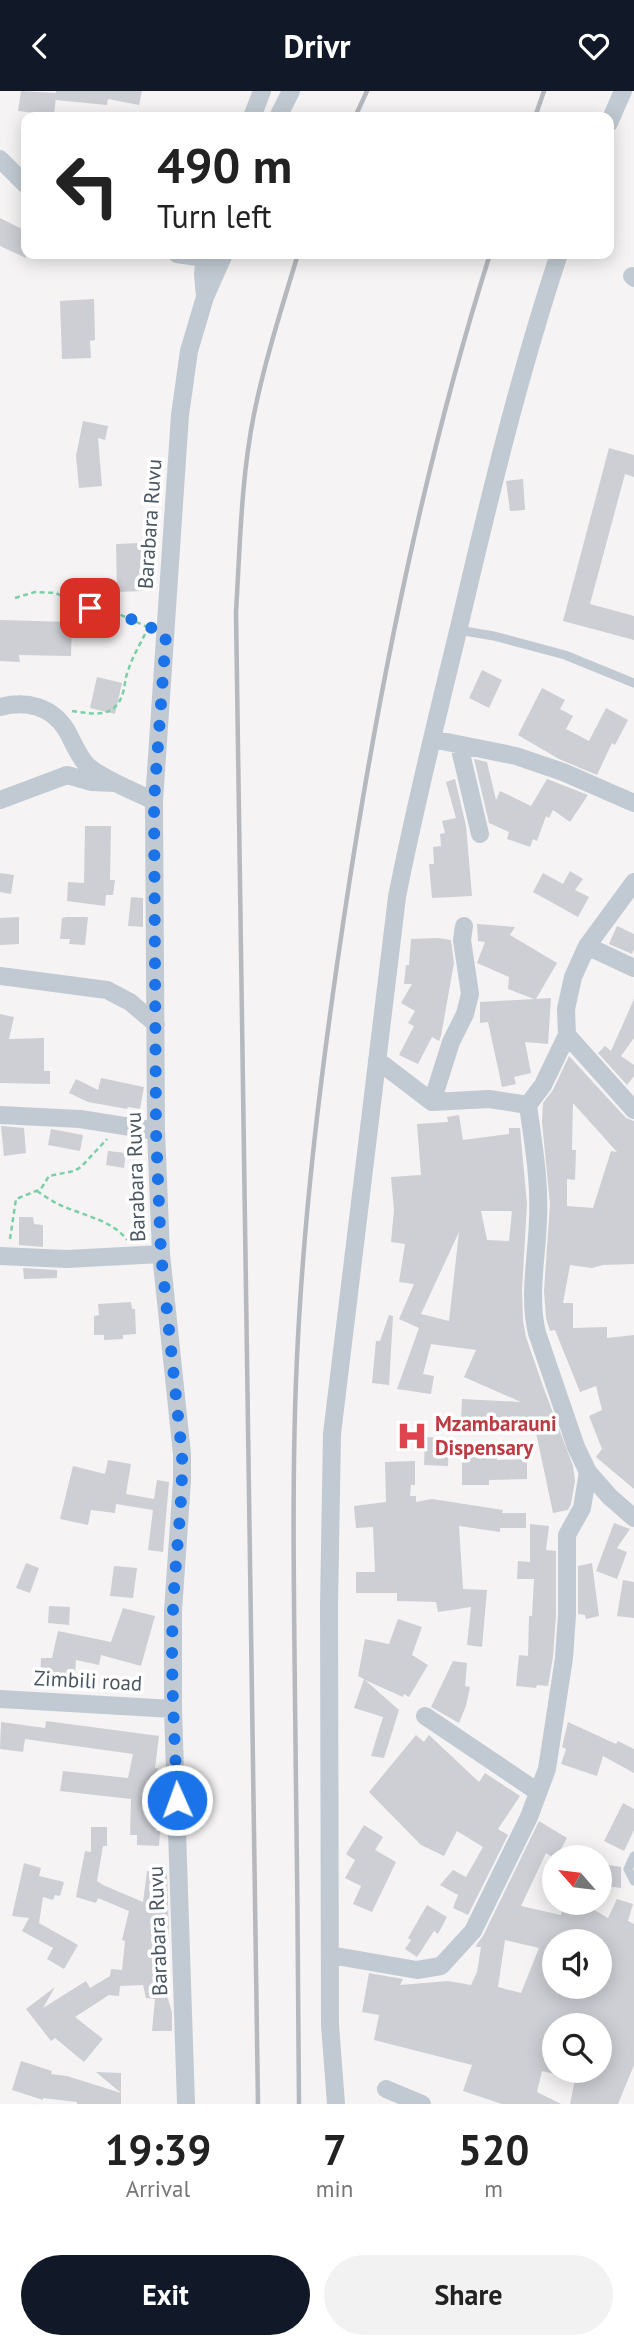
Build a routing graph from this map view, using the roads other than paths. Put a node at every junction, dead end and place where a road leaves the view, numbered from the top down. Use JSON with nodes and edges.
{"nodes":[{"id":1,"x":262,"y":91,"type":"edge"},
{"id":2,"x":291,"y":91,"type":"edge"},
{"id":3,"x":623,"y":91,"type":"edge"},
{"id":4,"x":254,"y":112,"type":"edge"},
{"id":5,"x":280,"y":112,"type":"edge"},
{"id":6,"x":614,"y":112,"type":"edge"},
{"id":7,"x":0,"y":159,"type":"edge"},
{"id":8,"x":21,"y":180,"type":"edge"},
{"id":9,"x":205,"y":259,"type":"edge"},
{"id":10,"x":222,"y":259,"type":"edge"},
{"id":11,"x":557,"y":259,"type":"edge"},
{"id":12,"x":205,"y":297,"type":"junction"},
{"id":13,"x":458,"y":630,"type":"junction"},
{"id":14,"x":634,"y":683,"type":"edge"},
{"id":15,"x":0,"y":707,"type":"edge"},
{"id":16,"x":432,"y":739,"type":"junction"},
{"id":17,"x":460,"y":745,"type":"junction"},
{"id":18,"x":121,"y":784,"type":"junction"},
{"id":19,"x":0,"y":800,"type":"edge"},
{"id":20,"x":154,"y":801,"type":"junction"},
{"id":21,"x":634,"y":803,"type":"edge"},
{"id":22,"x":480,"y":834,"type":"dead end"},
{"id":23,"x":634,"y":882,"type":"edge"},
{"id":24,"x":464,"y":926,"type":"dead end"},
{"id":25,"x":587,"y":946,"type":"junction"},
{"id":26,"x":634,"y":968,"type":"edge"},
{"id":27,"x":0,"y":976,"type":"edge"},
{"id":28,"x":156,"y":1024,"type":"junction"},
{"id":29,"x":567,"y":1035,"type":"junction"},
{"id":30,"x":377,"y":1059,"type":"junction"},
{"id":31,"x":432,"y":1102,"type":"junction"},
{"id":32,"x":528,"y":1105,"type":"junction"},
{"id":33,"x":634,"y":1110,"type":"edge"},
{"id":34,"x":0,"y":1115,"type":"edge"},
{"id":35,"x":156,"y":1131,"type":"junction"},
{"id":36,"x":161,"y":1254,"type":"junction"},
{"id":37,"x":4,"y":1257,"type":"edge"},
{"id":38,"x":589,"y":1472,"type":"junction"},
{"id":39,"x":634,"y":1518,"type":"edge"},
{"id":40,"x":0,"y":1699,"type":"edge"},
{"id":41,"x":173,"y":1709,"type":"junction"},
{"id":42,"x":425,"y":1716,"type":"dead end"},
{"id":43,"x":538,"y":1793,"type":"junction"},
{"id":44,"x":634,"y":1856,"type":"edge"},
{"id":45,"x":634,"y":1881,"type":"edge"},
{"id":46,"x":330,"y":1955,"type":"junction"},
{"id":47,"x":386,"y":2089,"type":"dead end"},
{"id":48,"x":186,"y":2104,"type":"edge"},
{"id":49,"x":336,"y":2104,"type":"edge"},
{"id":50,"x":422,"y":2104,"type":"edge"}],
"edges":[{"from":1,"to":4,"type":"street"},
{"from":2,"to":5,"type":"street"},
{"from":3,"to":6,"type":"street"},
{"from":7,"to":8,"type":"street"},
{"from":9,"to":12,"type":"street"},
{"from":10,"to":12,"type":"street","name":"Barabara Ruvu"},
{"from":11,"to":13,"type":"street"},
{"from":12,"to":20,"type":"street","name":"Barabara Ruvu"},
{"from":13,"to":14,"type":"lane"},
{"from":13,"to":16,"type":"street"},
{"from":15,"to":18,"type":"street"},
{"from":16,"to":17,"type":"street"},
{"from":16,"to":30,"type":"street"},
{"from":17,"to":21,"type":"street"},
{"from":17,"to":22,"type":"street"},
{"from":18,"to":19,"type":"street"},
{"from":18,"to":20,"type":"street"},
{"from":20,"to":28,"type":"street","name":"Barabara Ruvu"},
{"from":23,"to":25,"type":"street"},
{"from":24,"to":31,"type":"street"},
{"from":25,"to":26,"type":"street"},
{"from":25,"to":29,"type":"street"},
{"from":27,"to":28,"type":"street"},
{"from":28,"to":35,"type":"street","name":"Barabara Ruvu"},
{"from":29,"to":32,"type":"street"},
{"from":29,"to":33,"type":"street"},
{"from":30,"to":31,"type":"street"},
{"from":30,"to":46,"type":"street"},
{"from":31,"to":32,"type":"street"},
{"from":32,"to":38,"type":"street"},
{"from":34,"to":35,"type":"street"},
{"from":35,"to":36,"type":"street","name":"Barabara Ruvu"},
{"from":36,"to":37,"type":"street"},
{"from":36,"to":41,"type":"street","name":"Barabara Ruvu"},
{"from":38,"to":39,"type":"street"},
{"from":38,"to":43,"type":"street"},
{"from":40,"to":41,"type":"street","name":"Zimbili road"},
{"from":41,"to":48,"type":"street","name":"Barabara Ruvu"},
{"from":42,"to":43,"type":"street"},
{"from":43,"to":46,"type":"street"},
{"from":44,"to":45,"type":"lane"},
{"from":46,"to":49,"type":"street"},
{"from":47,"to":50,"type":"street"}]}
